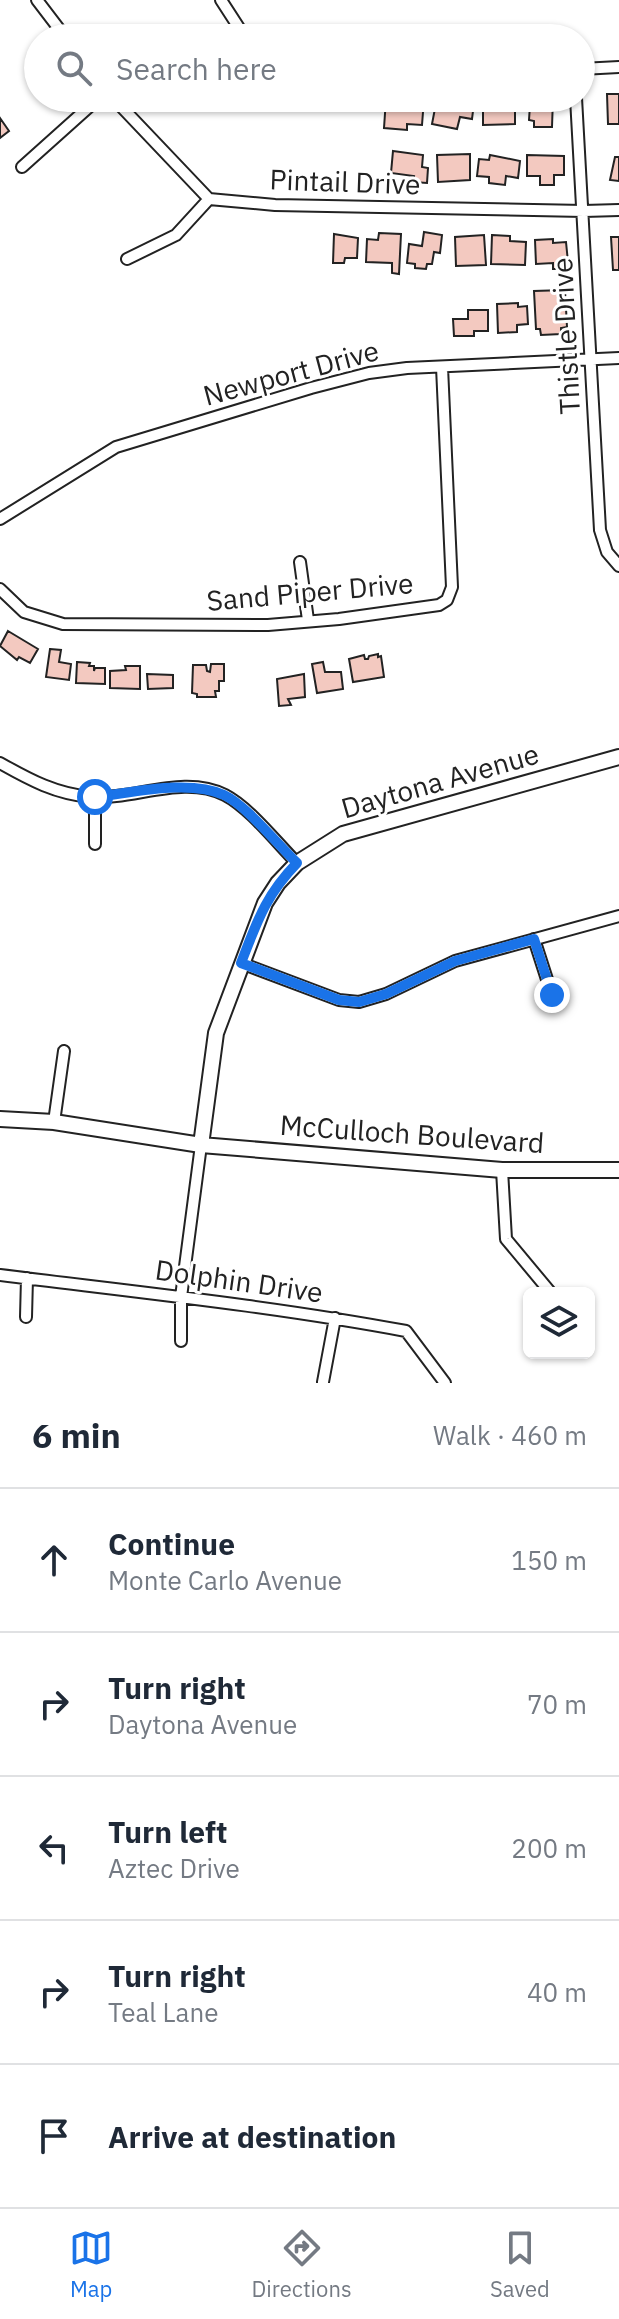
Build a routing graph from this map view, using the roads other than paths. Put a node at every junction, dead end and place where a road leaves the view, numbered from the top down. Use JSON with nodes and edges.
{"nodes":[{"id":1,"x":37,"y":0,"type":"edge"},
{"id":2,"x":221,"y":0,"type":"edge"},
{"id":3,"x":55,"y":24,"type":"edge"},
{"id":4,"x":237,"y":24,"type":"edge"},
{"id":5,"x":619,"y":67,"type":"edge"},
{"id":6,"x":595,"y":68,"type":"edge"},
{"id":7,"x":83,"y":112,"type":"edge"},
{"id":8,"x":126,"y":112,"type":"edge"},
{"id":9,"x":577,"y":112,"type":"edge"},
{"id":10,"x":22,"y":167,"type":"dead end"},
{"id":11,"x":209,"y":199,"type":"junction"},
{"id":12,"x":619,"y":210,"type":"edge"},
{"id":13,"x":584,"y":211,"type":"junction"},
{"id":14,"x":127,"y":259,"type":"dead end"},
{"id":15,"x":619,"y":358,"type":"edge"},
{"id":16,"x":589,"y":360,"type":"junction"},
{"id":17,"x":442,"y":367,"type":"junction"},
{"id":18,"x":0,"y":519,"type":"edge"},
{"id":19,"x":300,"y":562,"type":"dead end"},
{"id":20,"x":619,"y":566,"type":"edge"},
{"id":21,"x":0,"y":589,"type":"edge"},
{"id":22,"x":308,"y":620,"type":"junction"},
{"id":23,"x":619,"y":757,"type":"edge"},
{"id":24,"x":0,"y":763,"type":"edge"},
{"id":25,"x":95,"y":797,"type":"junction"},
{"id":26,"x":95,"y":844,"type":"dead end"},
{"id":27,"x":297,"y":863,"type":"junction"},
{"id":28,"x":619,"y":916,"type":"edge"},
{"id":29,"x":534,"y":939,"type":"junction"},
{"id":30,"x":241,"y":963,"type":"junction"},
{"id":31,"x":552,"y":995,"type":"dead end"},
{"id":32,"x":64,"y":1051,"type":"dead end"},
{"id":33,"x":0,"y":1119,"type":"edge"},
{"id":34,"x":54,"y":1122,"type":"junction"},
{"id":35,"x":201,"y":1145,"type":"junction"},
{"id":36,"x":502,"y":1170,"type":"junction"},
{"id":37,"x":619,"y":1170,"type":"edge"},
{"id":38,"x":0,"y":1275,"type":"edge"},
{"id":39,"x":27,"y":1278,"type":"junction"},
{"id":40,"x":546,"y":1287,"type":"edge"},
{"id":41,"x":181,"y":1297,"type":"junction"},
{"id":42,"x":26,"y":1317,"type":"dead end"},
{"id":43,"x":335,"y":1318,"type":"junction"},
{"id":44,"x":181,"y":1341,"type":"dead end"},
{"id":45,"x":323,"y":1382,"type":"edge"},
{"id":46,"x":445,"y":1383,"type":"edge"}],
"edges":[{"from":1,"to":3,"type":"street"},
{"from":2,"to":4,"type":"street"},
{"from":5,"to":6,"type":"street"},
{"from":7,"to":10,"type":"street"},
{"from":8,"to":11,"type":"street"},
{"from":9,"to":13,"type":"street","name":"Thistle Drive"},
{"from":11,"to":13,"type":"street","name":"Pintail Drive"},
{"from":11,"to":14,"type":"street"},
{"from":12,"to":13,"type":"street","name":"Pintail Drive"},
{"from":13,"to":16,"type":"street","name":"Thistle Drive"},
{"from":15,"to":16,"type":"street","name":"Newport Drive"},
{"from":16,"to":17,"type":"street","name":"Newport Drive"},
{"from":16,"to":20,"type":"street","name":"Thistle Drive"},
{"from":17,"to":18,"type":"street","name":"Newport Drive"},
{"from":17,"to":22,"type":"street","name":"Sand Piper Drive"},
{"from":19,"to":22,"type":"street"},
{"from":21,"to":22,"type":"street","name":"Sand Piper Drive"},
{"from":23,"to":27,"type":"street","name":"Daytona Avenue"},
{"from":24,"to":25,"type":"street"},
{"from":25,"to":26,"type":"street"},
{"from":25,"to":27,"type":"street"},
{"from":27,"to":30,"type":"street","name":"Daytona Avenue"},
{"from":28,"to":29,"type":"street"},
{"from":29,"to":30,"type":"street"},
{"from":29,"to":31,"type":"street"},
{"from":30,"to":35,"type":"street","name":"Daytona Avenue"},
{"from":32,"to":34,"type":"street"},
{"from":33,"to":34,"type":"street","name":"McCulloch Boulevard"},
{"from":34,"to":35,"type":"street","name":"McCulloch Boulevard"},
{"from":35,"to":36,"type":"street","name":"McCulloch Boulevard"},
{"from":35,"to":41,"type":"street"},
{"from":36,"to":37,"type":"street","name":"McCulloch Boulevard"},
{"from":36,"to":40,"type":"street"},
{"from":38,"to":39,"type":"street","name":"Dolphin Drive"},
{"from":39,"to":41,"type":"street","name":"Dolphin Drive"},
{"from":39,"to":42,"type":"street"},
{"from":41,"to":43,"type":"street","name":"Dolphin Drive"},
{"from":41,"to":44,"type":"street"},
{"from":43,"to":45,"type":"street"},
{"from":43,"to":46,"type":"street","name":"Dolphin Drive"}]}
